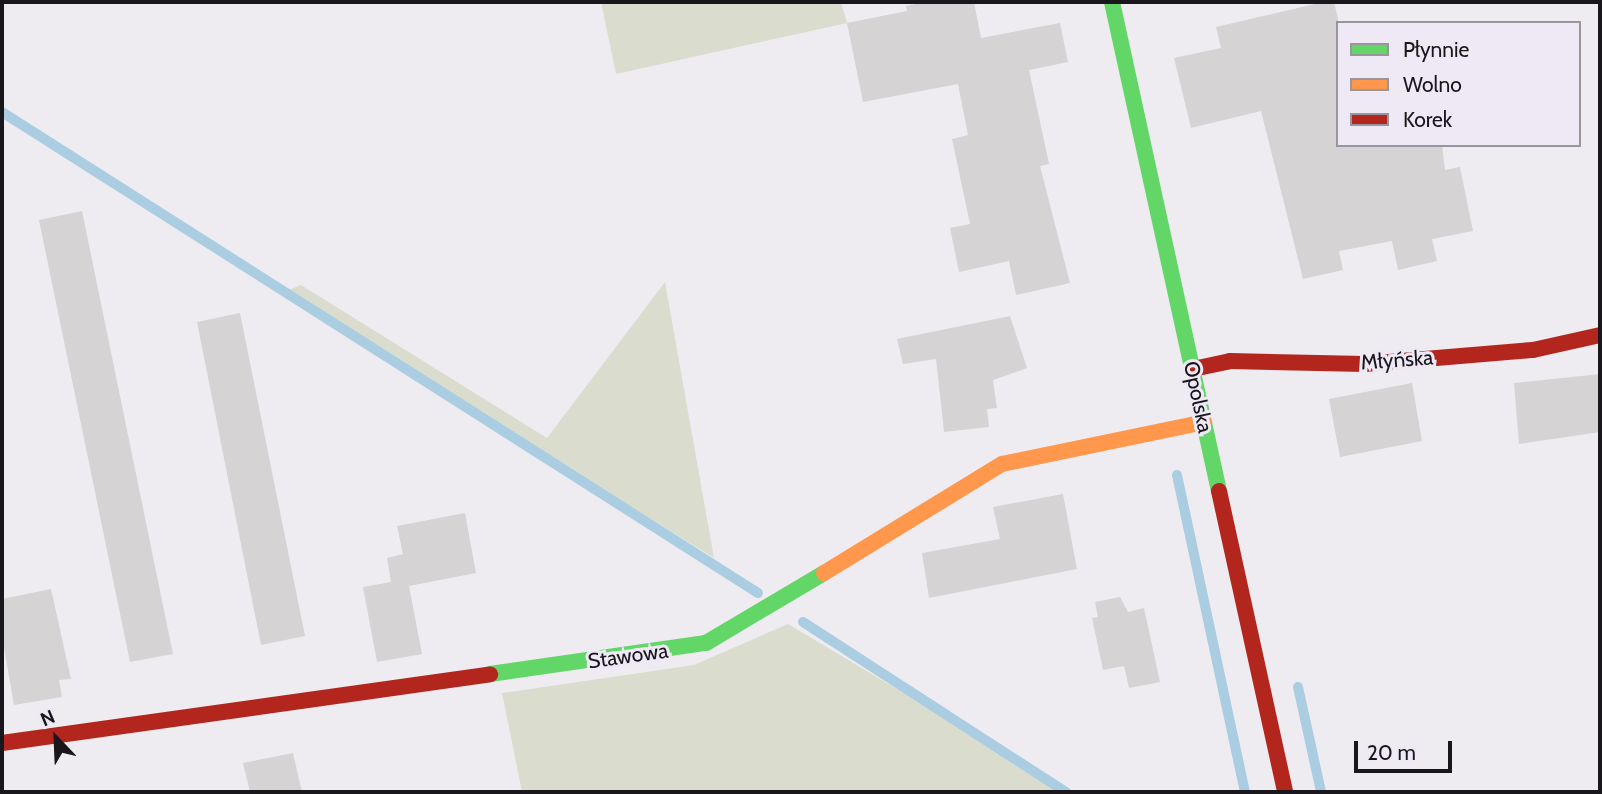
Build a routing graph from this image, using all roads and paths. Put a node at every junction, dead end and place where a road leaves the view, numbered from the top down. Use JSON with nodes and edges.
{"nodes":[{"id":1,"x":1112,"y":2,"type":"edge"},
{"id":2,"x":1600,"y":335,"type":"edge"},
{"id":3,"x":1193,"y":369,"type":"junction"},
{"id":4,"x":1204,"y":422,"type":"junction"},
{"id":5,"x":2,"y":743,"type":"edge"},
{"id":6,"x":1285,"y":792,"type":"edge"}],
"edges":[{"from":1,"to":3,"type":"street","name":"Opolska"},
{"from":2,"to":3,"type":"street","name":"Młyńska"},
{"from":3,"to":4,"type":"street","name":"Opolska"},
{"from":4,"to":5,"type":"street","name":"Stawowa"},
{"from":4,"to":6,"type":"street","name":"Opolska"}]}
